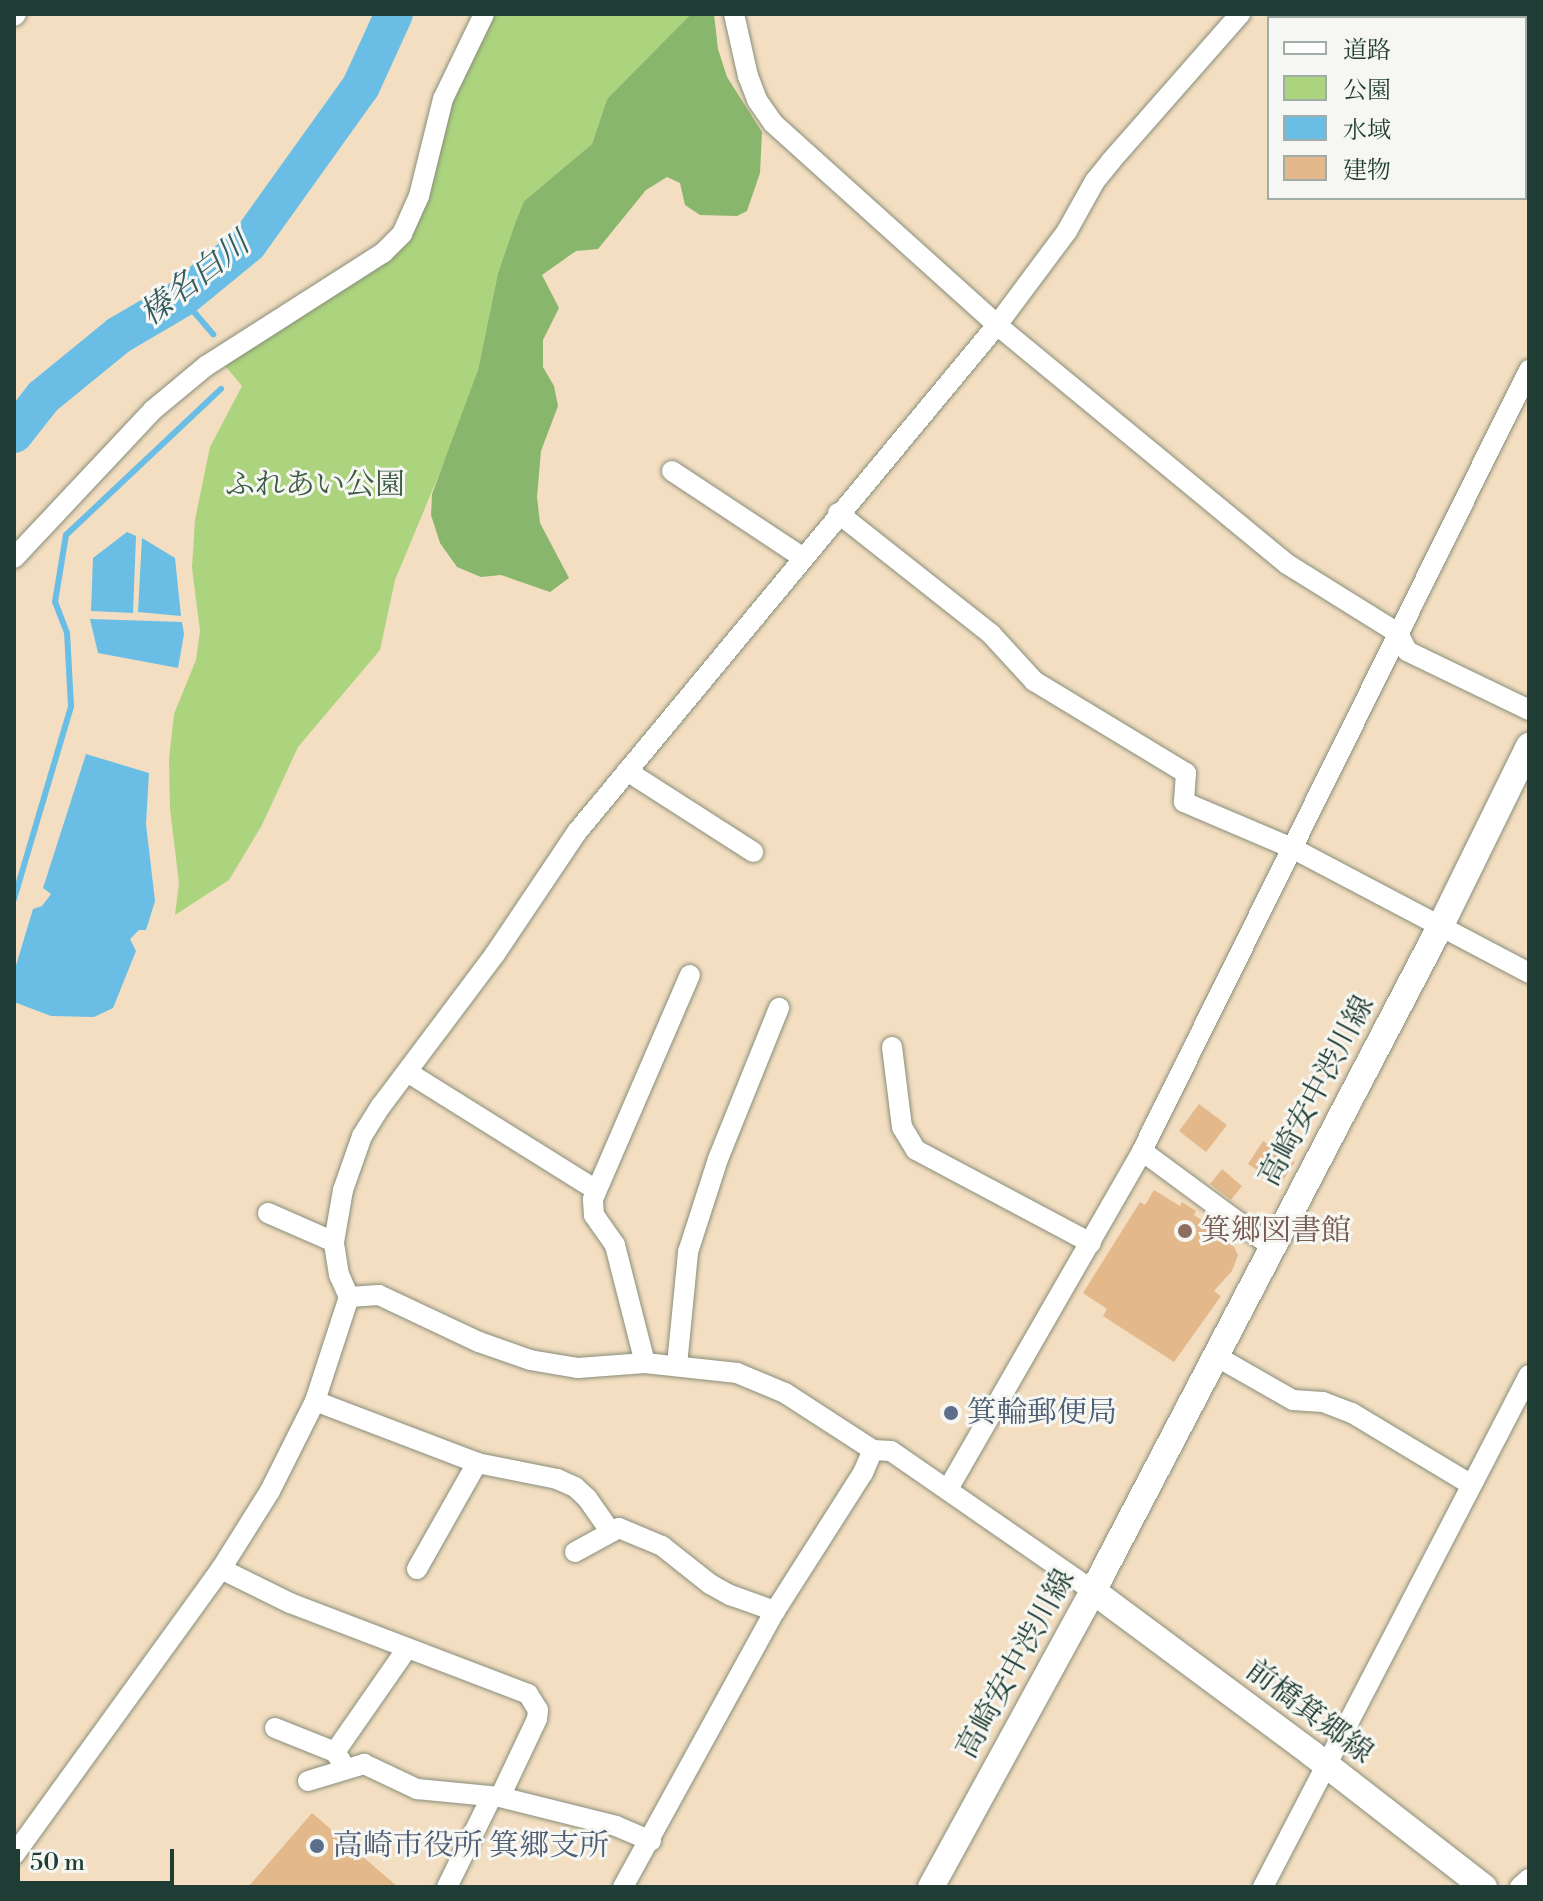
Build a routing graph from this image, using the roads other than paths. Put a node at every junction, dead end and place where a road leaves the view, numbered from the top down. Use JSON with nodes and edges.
{"nodes":[{"id":1,"x":484,"y":14,"type":"edge"},
{"id":2,"x":734,"y":14,"type":"edge"},
{"id":3,"x":1240,"y":14,"type":"edge"},
{"id":4,"x":997,"y":325,"type":"junction"},
{"id":5,"x":1529,"y":370,"type":"edge"},
{"id":6,"x":672,"y":471,"type":"dead end"},
{"id":7,"x":838,"y":513,"type":"junction"},
{"id":8,"x":802,"y":557,"type":"junction"},
{"id":9,"x":14,"y":558,"type":"edge"},
{"id":10,"x":1398,"y":633,"type":"junction"},
{"id":11,"x":1529,"y":710,"type":"edge"},
{"id":12,"x":1529,"y":746,"type":"edge"},
{"id":13,"x":627,"y":771,"type":"junction"},
{"id":14,"x":1294,"y":849,"type":"junction"},
{"id":15,"x":753,"y":852,"type":"dead end"},
{"id":16,"x":1440,"y":927,"type":"junction"},
{"id":17,"x":1529,"y":973,"type":"edge"},
{"id":18,"x":690,"y":975,"type":"dead end"},
{"id":19,"x":779,"y":1008,"type":"dead end"},
{"id":20,"x":892,"y":1047,"type":"dead end"},
{"id":21,"x":409,"y":1073,"type":"junction"},
{"id":22,"x":1142,"y":1151,"type":"junction"},
{"id":23,"x":596,"y":1190,"type":"junction"},
{"id":24,"x":268,"y":1213,"type":"dead end"},
{"id":25,"x":334,"y":1242,"type":"junction"},
{"id":26,"x":1091,"y":1243,"type":"junction"},
{"id":27,"x":1271,"y":1246,"type":"junction"},
{"id":28,"x":349,"y":1297,"type":"junction"},
{"id":29,"x":1214,"y":1355,"type":"junction"},
{"id":30,"x":645,"y":1363,"type":"junction"},
{"id":31,"x":677,"y":1365,"type":"junction"},
{"id":32,"x":1529,"y":1375,"type":"edge"},
{"id":33,"x":315,"y":1401,"type":"junction"},
{"id":34,"x":873,"y":1450,"type":"junction"},
{"id":35,"x":477,"y":1463,"type":"junction"},
{"id":36,"x":1470,"y":1484,"type":"junction"},
{"id":37,"x":948,"y":1489,"type":"junction"},
{"id":38,"x":610,"y":1531,"type":"junction"},
{"id":39,"x":575,"y":1552,"type":"dead end"},
{"id":40,"x":221,"y":1569,"type":"junction"},
{"id":41,"x":417,"y":1569,"type":"dead end"},
{"id":42,"x":1093,"y":1591,"type":"junction"},
{"id":43,"x":775,"y":1611,"type":"junction"},
{"id":44,"x":406,"y":1650,"type":"junction"},
{"id":45,"x":275,"y":1728,"type":"dead end"},
{"id":46,"x":340,"y":1760,"type":"junction"},
{"id":47,"x":1327,"y":1766,"type":"junction"},
{"id":48,"x":308,"y":1781,"type":"dead end"},
{"id":49,"x":496,"y":1798,"type":"junction"},
{"id":50,"x":651,"y":1841,"type":"junction"},
{"id":51,"x":14,"y":1855,"type":"edge"},
{"id":52,"x":1529,"y":1879,"type":"edge"},
{"id":53,"x":447,"y":1887,"type":"edge"},
{"id":54,"x":623,"y":1887,"type":"edge"},
{"id":55,"x":931,"y":1887,"type":"edge"},
{"id":56,"x":1263,"y":1887,"type":"edge"},
{"id":57,"x":1484,"y":1887,"type":"edge"},
{"id":58,"x":1520,"y":1887,"type":"edge"}],
"edges":[{"from":1,"to":9,"type":"street"},
{"from":2,"to":4,"type":"street"},
{"from":3,"to":4,"type":"street"},
{"from":4,"to":7,"type":"street"},
{"from":4,"to":10,"type":"street"},
{"from":5,"to":10,"type":"street"},
{"from":6,"to":8,"type":"street"},
{"from":7,"to":8,"type":"street"},
{"from":7,"to":14,"type":"street"},
{"from":8,"to":13,"type":"street"},
{"from":10,"to":11,"type":"street"},
{"from":10,"to":14,"type":"street"},
{"from":12,"to":16,"type":"main road","name":"高崎安中渋川線"},
{"from":13,"to":15,"type":"street"},
{"from":13,"to":21,"type":"street"},
{"from":14,"to":16,"type":"street"},
{"from":14,"to":22,"type":"street"},
{"from":16,"to":17,"type":"street"},
{"from":16,"to":27,"type":"main road","name":"高崎安中渋川線"},
{"from":18,"to":23,"type":"street"},
{"from":19,"to":31,"type":"street"},
{"from":20,"to":26,"type":"street"},
{"from":21,"to":23,"type":"street"},
{"from":21,"to":25,"type":"street"},
{"from":22,"to":26,"type":"street"},
{"from":22,"to":27,"type":"street"},
{"from":23,"to":30,"type":"street"},
{"from":24,"to":25,"type":"street"},
{"from":25,"to":28,"type":"street"},
{"from":26,"to":37,"type":"street"},
{"from":27,"to":29,"type":"main road","name":"高崎安中渋川線"},
{"from":28,"to":30,"type":"street"},
{"from":28,"to":33,"type":"street"},
{"from":29,"to":36,"type":"street"},
{"from":29,"to":42,"type":"main road","name":"高崎安中渋川線"},
{"from":30,"to":31,"type":"street"},
{"from":31,"to":34,"type":"street"},
{"from":32,"to":36,"type":"street"},
{"from":33,"to":35,"type":"street"},
{"from":33,"to":40,"type":"street"},
{"from":34,"to":37,"type":"street"},
{"from":34,"to":43,"type":"street"},
{"from":35,"to":38,"type":"street"},
{"from":35,"to":41,"type":"street"},
{"from":36,"to":47,"type":"street"},
{"from":37,"to":42,"type":"street"},
{"from":38,"to":39,"type":"street"},
{"from":38,"to":43,"type":"street"},
{"from":40,"to":44,"type":"street"},
{"from":40,"to":51,"type":"street"},
{"from":42,"to":47,"type":"main road","name":"前橋箕郷線"},
{"from":42,"to":55,"type":"main road","name":"高崎安中渋川線"},
{"from":43,"to":50,"type":"street"},
{"from":44,"to":46,"type":"street"},
{"from":44,"to":49,"type":"street"},
{"from":45,"to":46,"type":"street"},
{"from":46,"to":48,"type":"street"},
{"from":46,"to":49,"type":"street"},
{"from":47,"to":56,"type":"street"},
{"from":47,"to":57,"type":"main road","name":"前橋箕郷線"},
{"from":49,"to":50,"type":"street"},
{"from":49,"to":53,"type":"street"},
{"from":50,"to":54,"type":"street"},
{"from":52,"to":58,"type":"street"}]}
